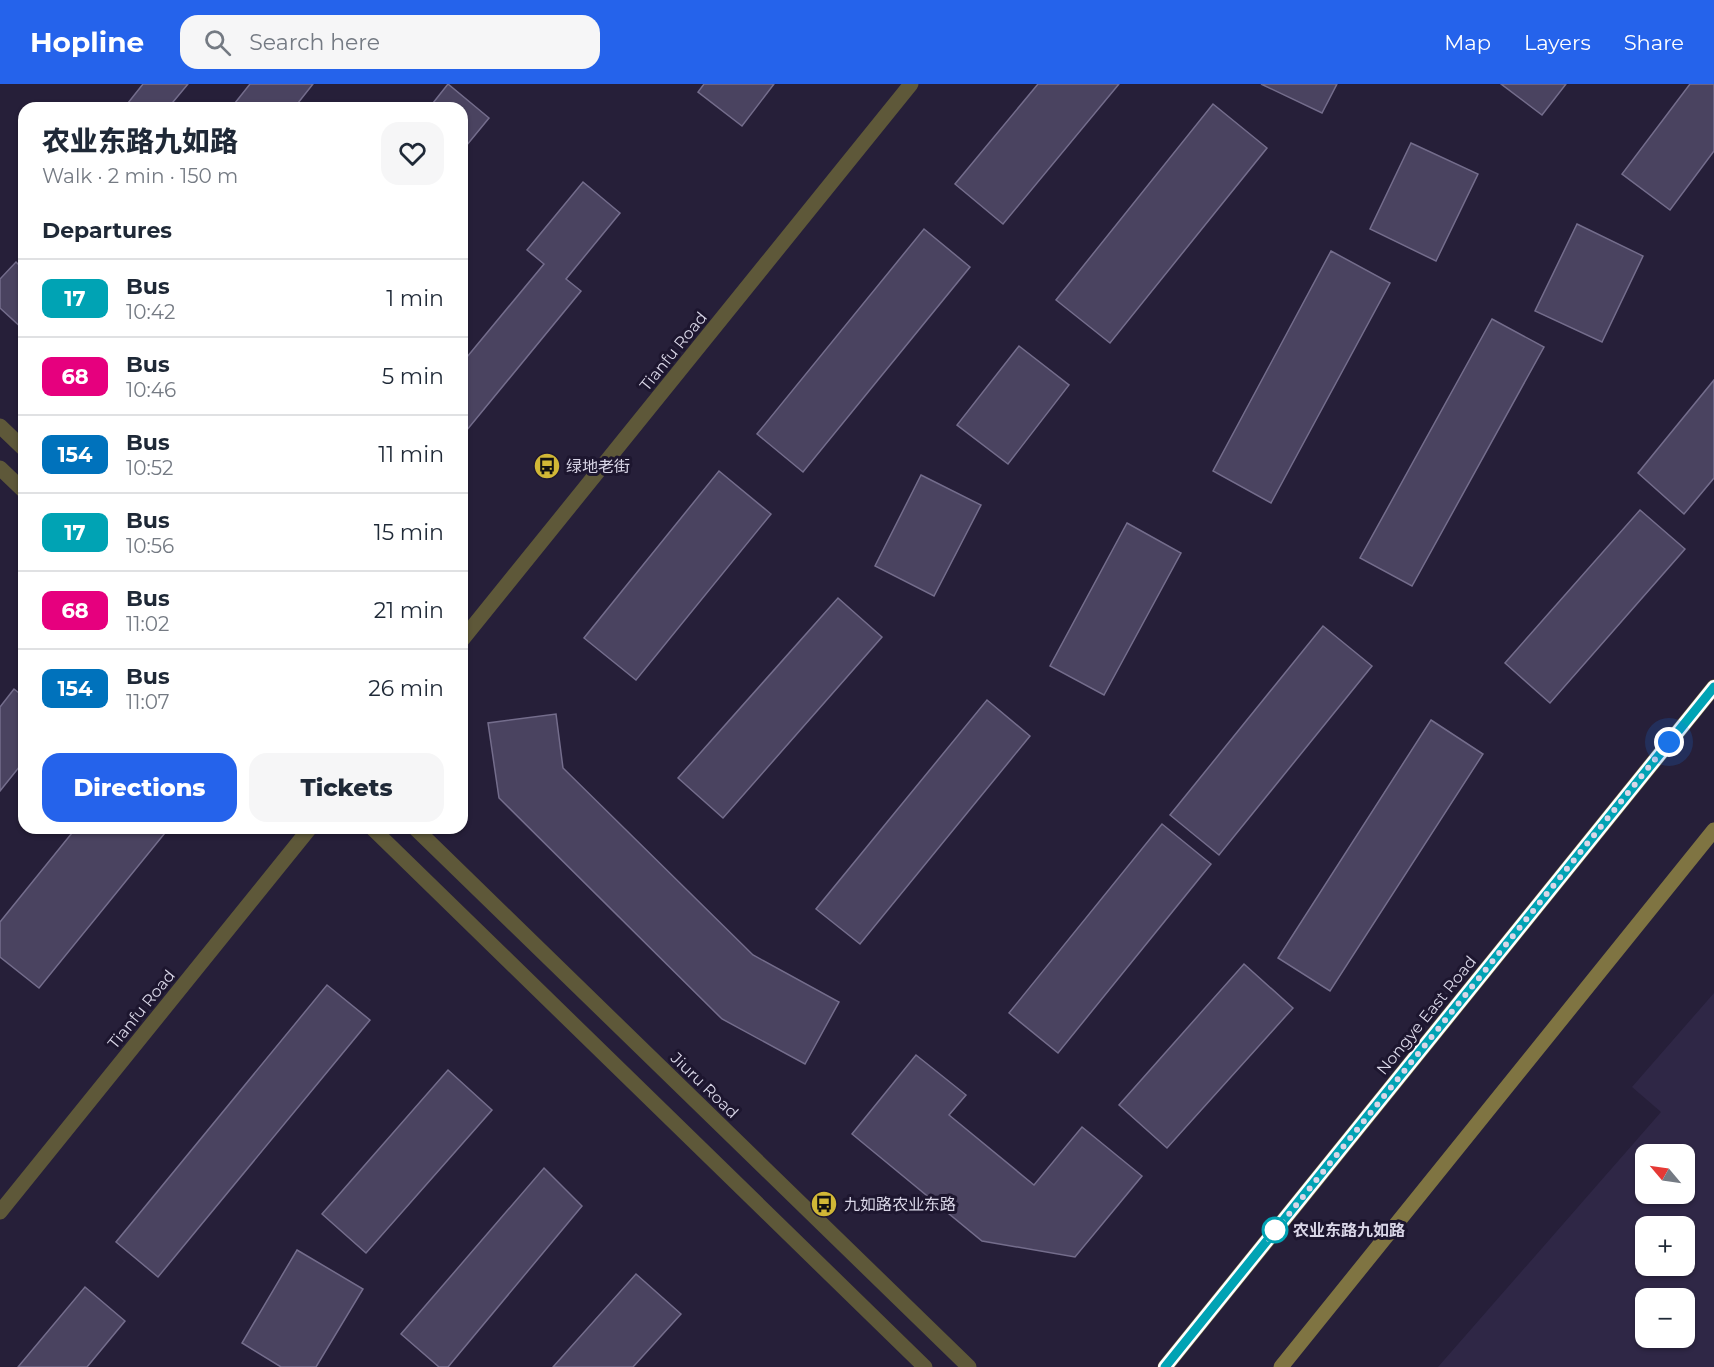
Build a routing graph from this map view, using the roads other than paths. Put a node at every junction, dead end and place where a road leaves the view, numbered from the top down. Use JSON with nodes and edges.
{"nodes":[{"id":1,"x":911,"y":84,"type":"edge"},
{"id":2,"x":0,"y":426,"type":"edge"},
{"id":3,"x":18,"y":443,"type":"edge"},
{"id":4,"x":0,"y":468,"type":"edge"},
{"id":5,"x":18,"y":485,"type":"edge"},
{"id":6,"x":468,"y":633,"type":"edge"},
{"id":7,"x":1714,"y":687,"type":"edge"},
{"id":8,"x":1714,"y":830,"type":"edge"},
{"id":9,"x":305,"y":834,"type":"edge"},
{"id":10,"x":378,"y":834,"type":"edge"},
{"id":11,"x":421,"y":834,"type":"edge"},
{"id":12,"x":0,"y":1212,"type":"edge"},
{"id":13,"x":925,"y":1367,"type":"edge"},
{"id":14,"x":969,"y":1367,"type":"edge"},
{"id":15,"x":1165,"y":1367,"type":"edge"},
{"id":16,"x":1281,"y":1367,"type":"edge"}],
"edges":[{"from":1,"to":6,"type":"street","name":"Tianfu Road"},
{"from":2,"to":3,"type":"street"},
{"from":4,"to":5,"type":"street"},
{"from":7,"to":15,"type":"main road","name":"Nongye East Road"},
{"from":8,"to":16,"type":"main road"},
{"from":9,"to":12,"type":"street","name":"Tianfu Road"},
{"from":10,"to":13,"type":"street"},
{"from":11,"to":14,"type":"street","name":"Jiuru Road"}]}
